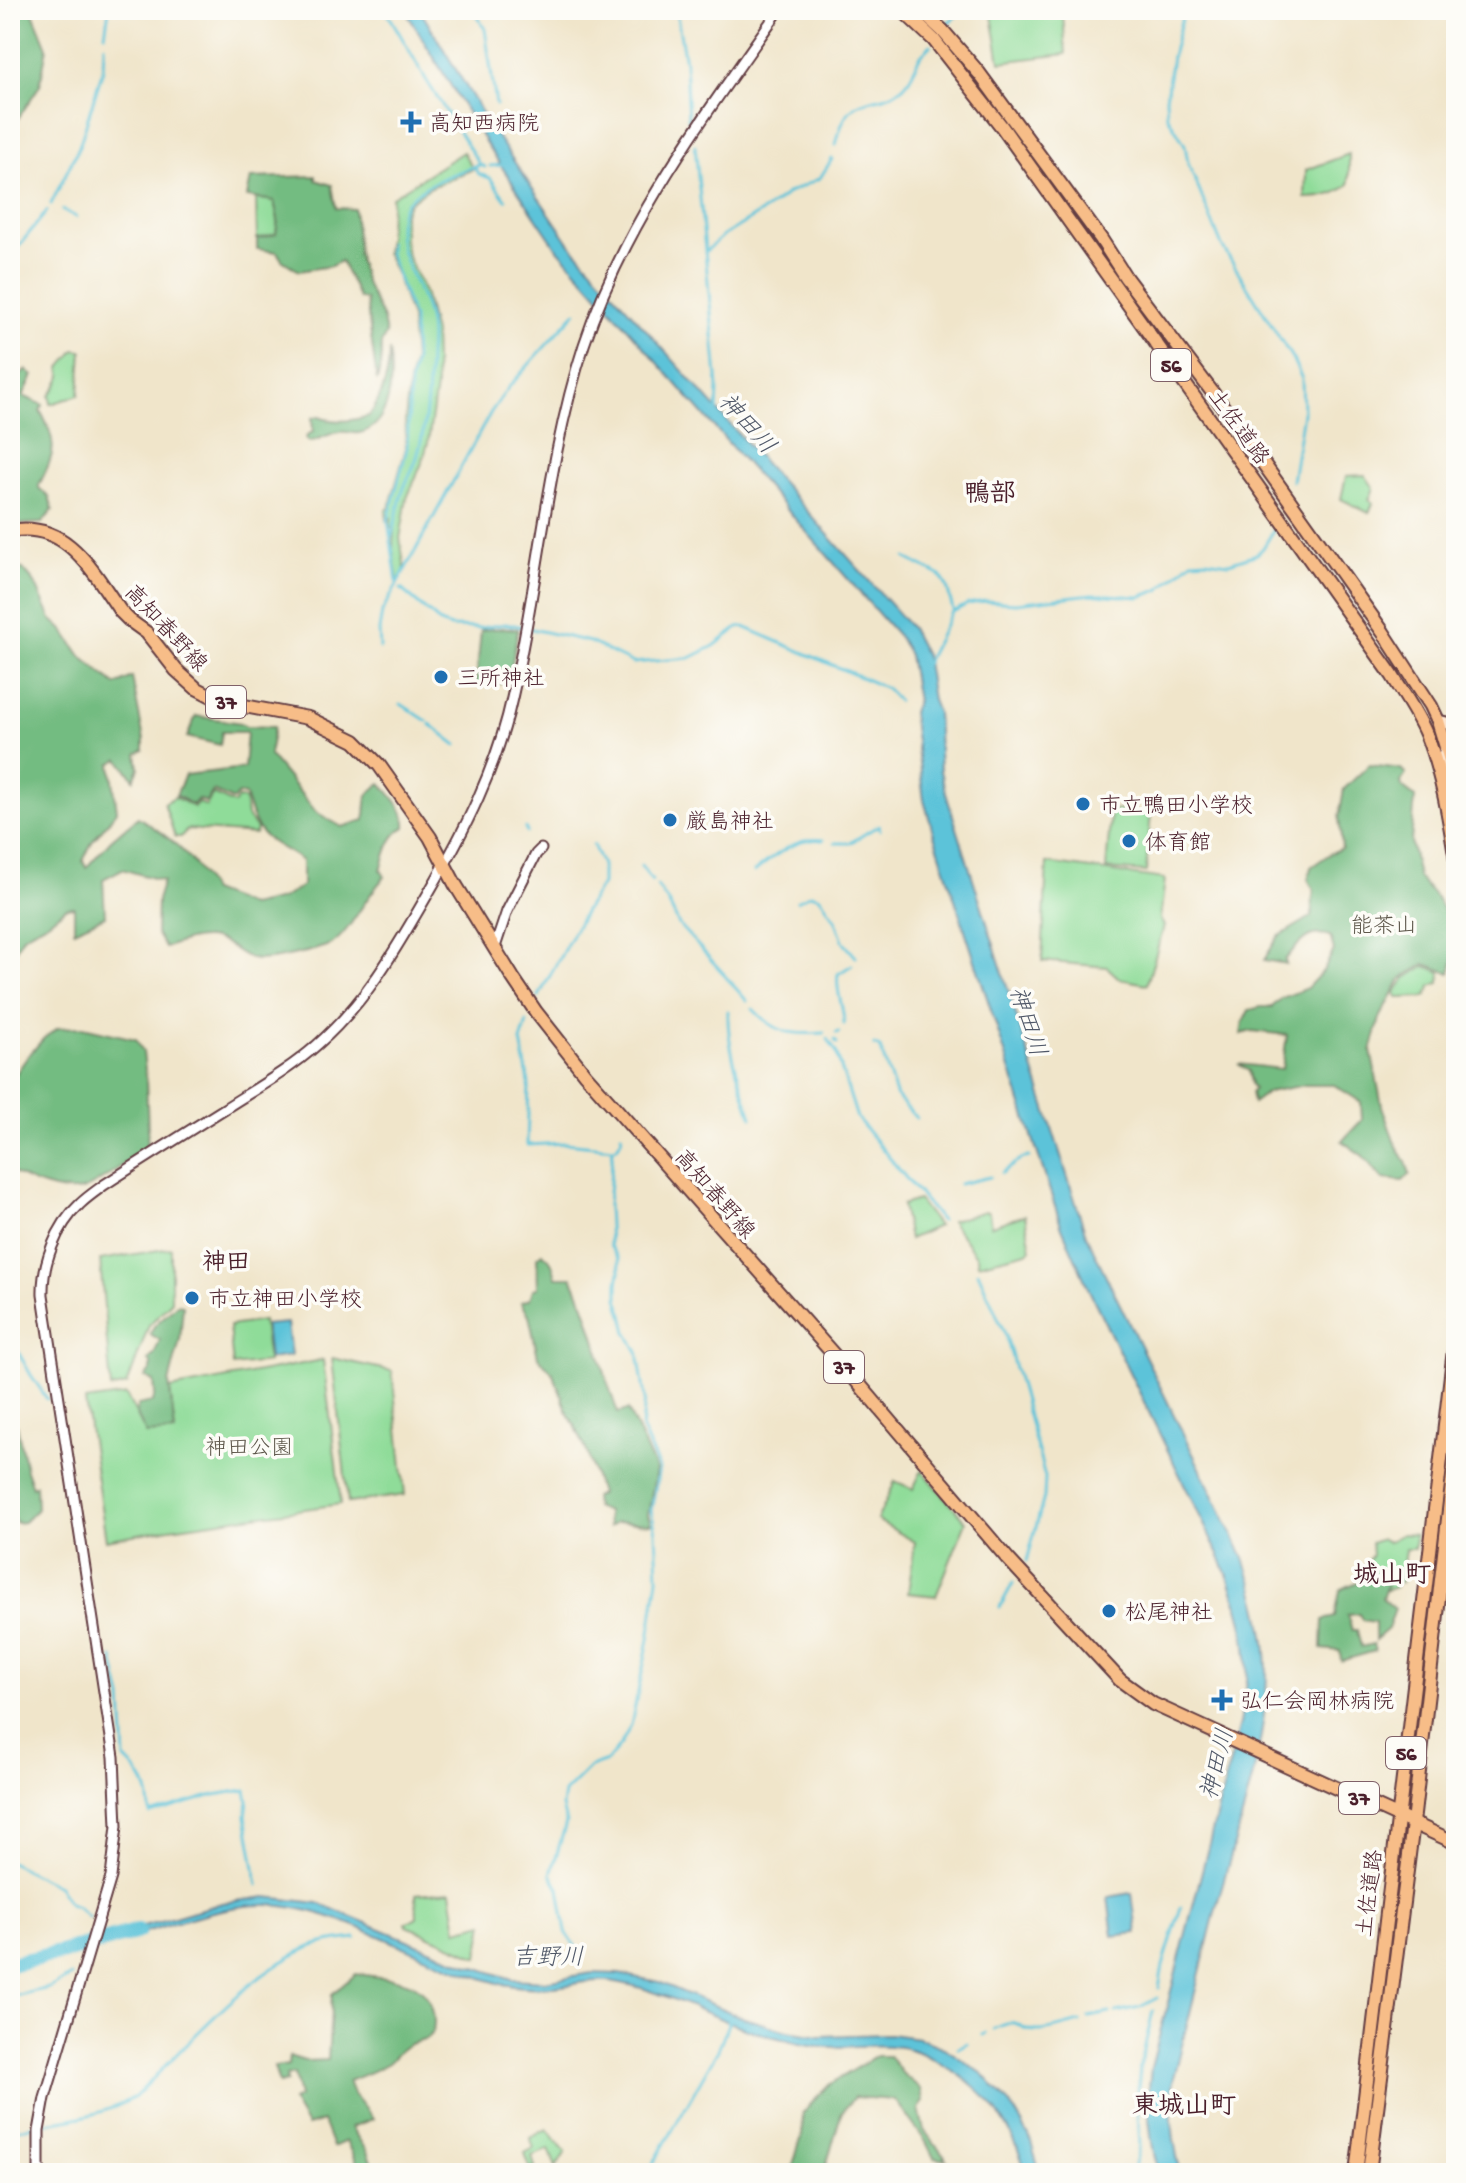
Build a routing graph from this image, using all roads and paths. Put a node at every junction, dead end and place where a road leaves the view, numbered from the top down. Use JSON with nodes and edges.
{"nodes":[{"id":1,"x":779,"y":10,"type":"edge"},
{"id":2,"x":902,"y":10,"type":"edge"},
{"id":3,"x":920,"y":10,"type":"edge"},
{"id":4,"x":10,"y":531,"type":"edge"},
{"id":5,"x":1438,"y":721,"type":"junction"},
{"id":6,"x":1456,"y":725,"type":"edge"},
{"id":7,"x":1427,"y":737,"type":"junction"},
{"id":8,"x":1450,"y":741,"type":"edge"},
{"id":9,"x":1456,"y":780,"type":"edge"},
{"id":10,"x":1446,"y":801,"type":"junction"},
{"id":11,"x":541,"y":849,"type":"dead end"},
{"id":12,"x":1456,"y":860,"type":"edge"},
{"id":13,"x":445,"y":865,"type":"junction"},
{"id":14,"x":495,"y":947,"type":"junction"},
{"id":15,"x":1456,"y":1333,"type":"edge"},
{"id":16,"x":1456,"y":1449,"type":"edge"},
{"id":17,"x":1398,"y":1815,"type":"junction"},
{"id":18,"x":1413,"y":1823,"type":"junction"},
{"id":19,"x":1456,"y":1843,"type":"edge"},
{"id":20,"x":39,"y":2173,"type":"edge"},
{"id":21,"x":1356,"y":2173,"type":"edge"},
{"id":22,"x":1369,"y":2173,"type":"edge"}],
"edges":[{"from":1,"to":13,"type":"street"},
{"from":2,"to":7,"type":"main road","name":"土佐道路","number":"56"},
{"from":3,"to":5,"type":"main road","name":"土佐道路","number":"56"},
{"from":4,"to":13,"type":"main road","name":"高知春野線","number":"37"},
{"from":5,"to":6,"type":"main road"},
{"from":5,"to":8,"type":"main road","name":"土佐道路","number":"56"},
{"from":7,"to":8,"type":"main road"},
{"from":7,"to":10,"type":"main road","name":"土佐道路","number":"56"},
{"from":8,"to":9,"type":"main road","name":"土佐道路","number":"56"},
{"from":8,"to":10,"type":"main road"},
{"from":10,"to":12,"type":"main road","name":"土佐道路","number":"56"},
{"from":11,"to":14,"type":"street"},
{"from":13,"to":14,"type":"main road","name":"高知春野線","number":"37"},
{"from":13,"to":20,"type":"street"},
{"from":14,"to":17,"type":"main road","name":"高知春野線","number":"37"},
{"from":15,"to":17,"type":"main road","name":"土佐道路","number":"56"},
{"from":16,"to":18,"type":"main road","name":"土佐道路","number":"56"},
{"from":17,"to":18,"type":"main road","name":"高知春野線","number":"37"},
{"from":17,"to":21,"type":"main road","name":"土佐道路","number":"56"},
{"from":18,"to":19,"type":"main road","name":"高知春野線","number":"37"},
{"from":18,"to":22,"type":"main road","name":"土佐道路","number":"56"}]}
